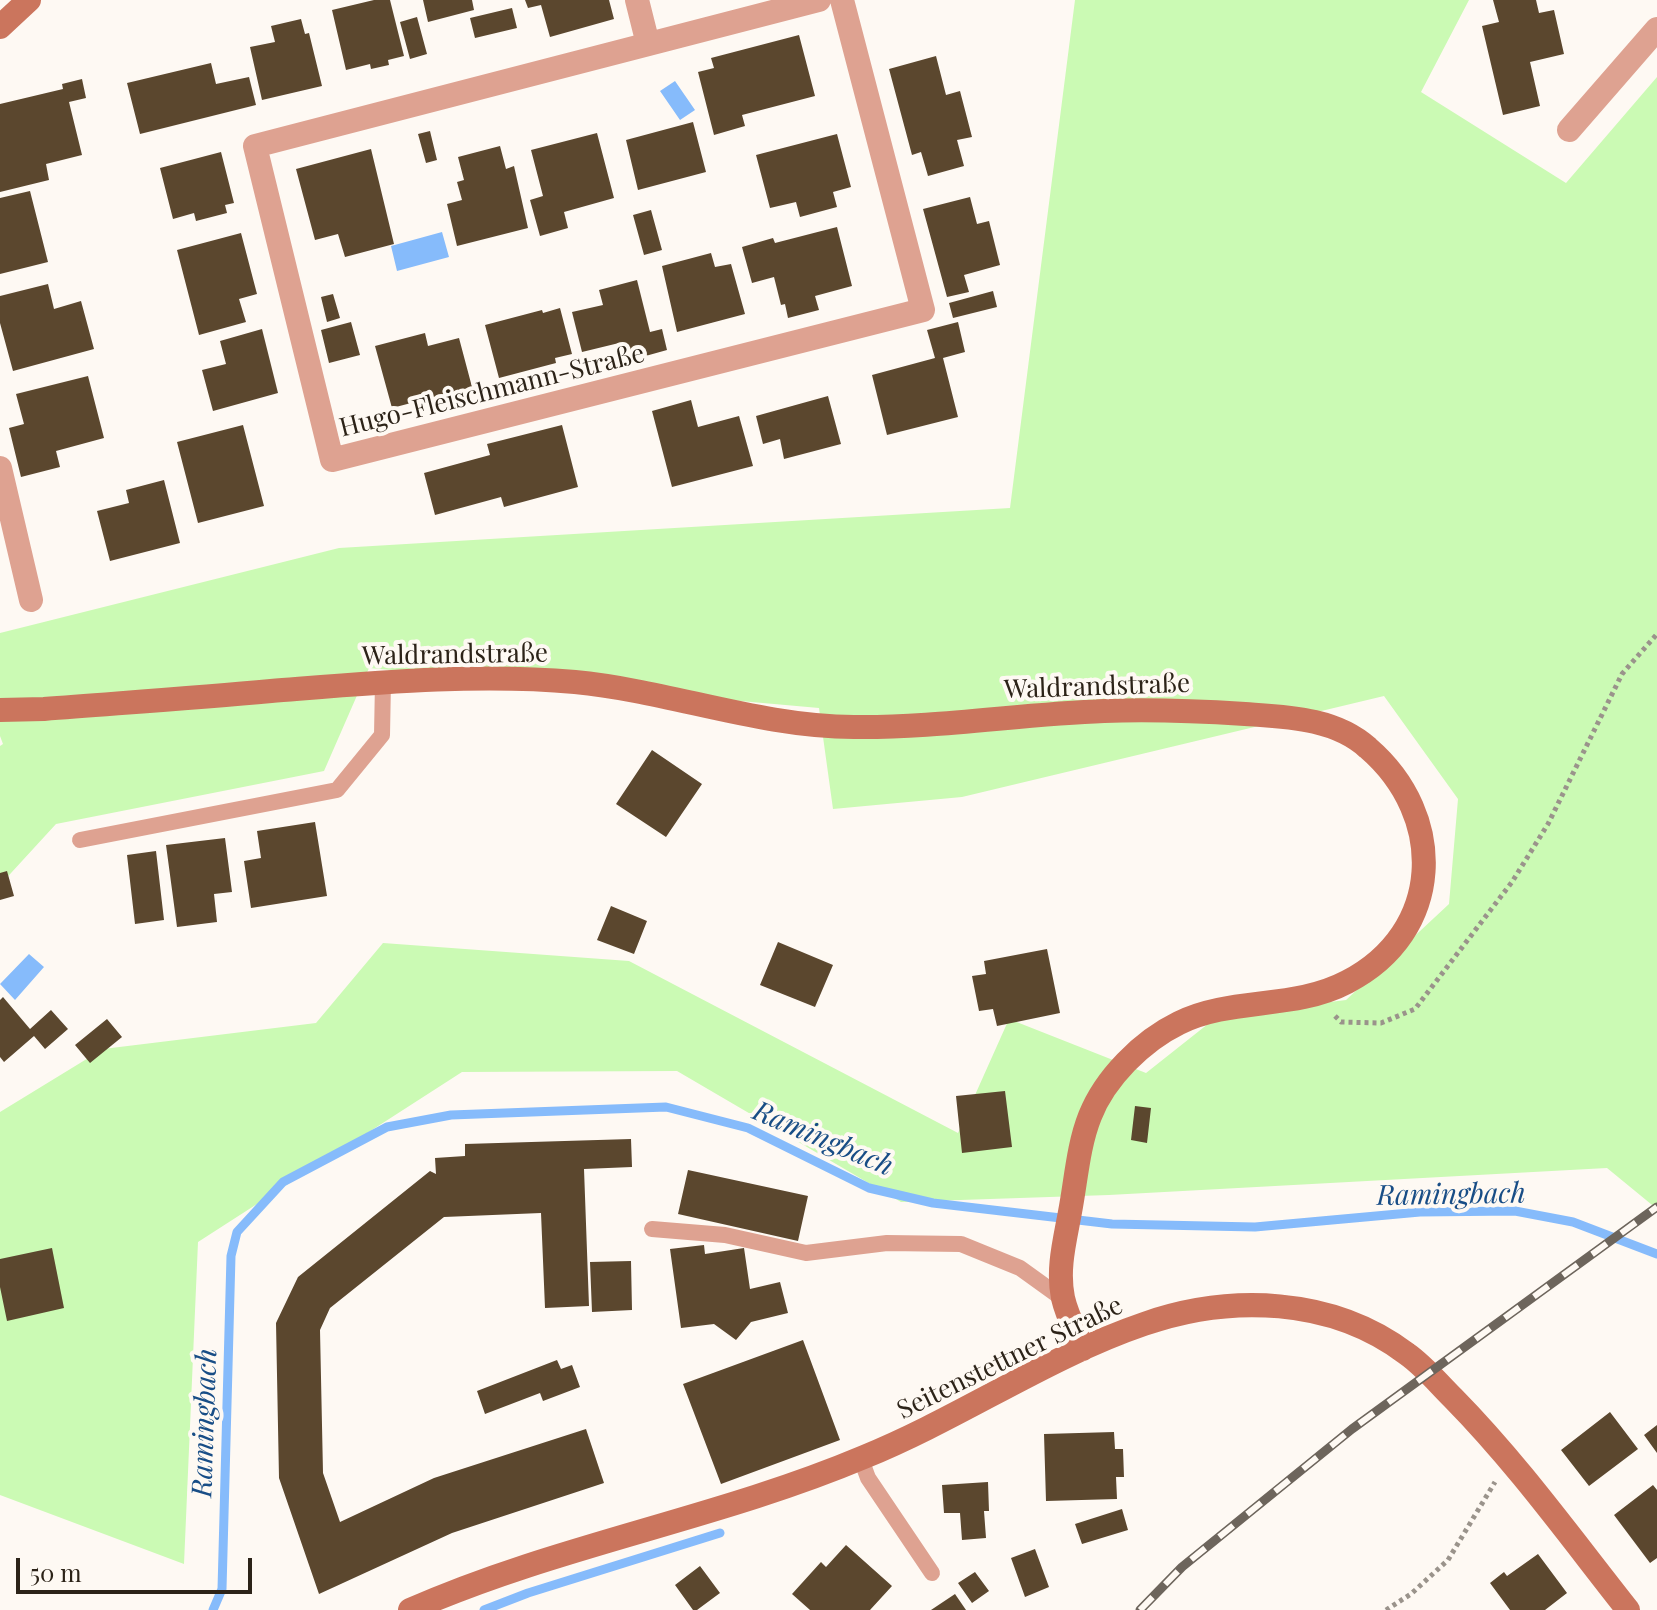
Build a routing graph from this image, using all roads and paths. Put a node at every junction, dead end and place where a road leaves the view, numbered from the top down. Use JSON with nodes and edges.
{"nodes":[{"id":1,"x":29,"y":0,"type":"edge"},
{"id":2,"x":637,"y":0,"type":"edge"},
{"id":3,"x":819,"y":0,"type":"edge"},
{"id":4,"x":842,"y":0,"type":"edge"},
{"id":5,"x":0,"y":27,"type":"edge"},
{"id":6,"x":1657,"y":29,"type":"edge"},
{"id":7,"x":648,"y":44,"type":"junction"},
{"id":8,"x":1569,"y":130,"type":"dead end"},
{"id":9,"x":0,"y":468,"type":"edge"},
{"id":10,"x":31,"y":600,"type":"dead end"},
{"id":11,"x":1657,"y":634,"type":"edge"},
{"id":12,"x":383,"y":682,"type":"junction"},
{"id":13,"x":0,"y":710,"type":"edge"},
{"id":14,"x":80,"y":840,"type":"dead end"},
{"id":15,"x":1315,"y":994,"type":"junction"},
{"id":16,"x":652,"y":1229,"type":"dead end"},
{"id":17,"x":1063,"y":1299,"type":"junction"},
{"id":18,"x":1083,"y":1349,"type":"junction"},
{"id":19,"x":861,"y":1459,"type":"junction"},
{"id":20,"x":1509,"y":1460,"type":"junction"},
{"id":21,"x":932,"y":1573,"type":"dead end"},
{"id":22,"x":410,"y":1610,"type":"edge"},
{"id":23,"x":1386,"y":1610,"type":"edge"},
{"id":24,"x":1628,"y":1610,"type":"edge"}],
"edges":[{"from":1,"to":5,"type":"street"},
{"from":2,"to":7,"type":"street"},
{"from":3,"to":7,"type":"street","name":"Hugo-Fleischmann-Straße"},
{"from":4,"to":7,"type":"street","name":"Hugo-Fleischmann-Straße"},
{"from":6,"to":8,"type":"street"},
{"from":9,"to":10,"type":"street"},
{"from":11,"to":15,"type":"path"},
{"from":12,"to":13,"type":"street","name":"Waldrandstraße"},
{"from":12,"to":14,"type":"lane"},
{"from":12,"to":15,"type":"street","name":"Waldrandstraße"},
{"from":15,"to":17,"type":"street","name":"Waldrandstraße"},
{"from":16,"to":17,"type":"lane"},
{"from":17,"to":18,"type":"street","name":"Waldrandstraße"},
{"from":18,"to":19,"type":"street","name":"Seitenstettner Straße"},
{"from":18,"to":20,"type":"street","name":"Seitenstettner Straße"},
{"from":19,"to":21,"type":"lane"},
{"from":19,"to":22,"type":"street","name":"Seitenstettner Straße"},
{"from":20,"to":23,"type":"path"},
{"from":20,"to":24,"type":"street","name":"Seitenstettner Straße"}]}
